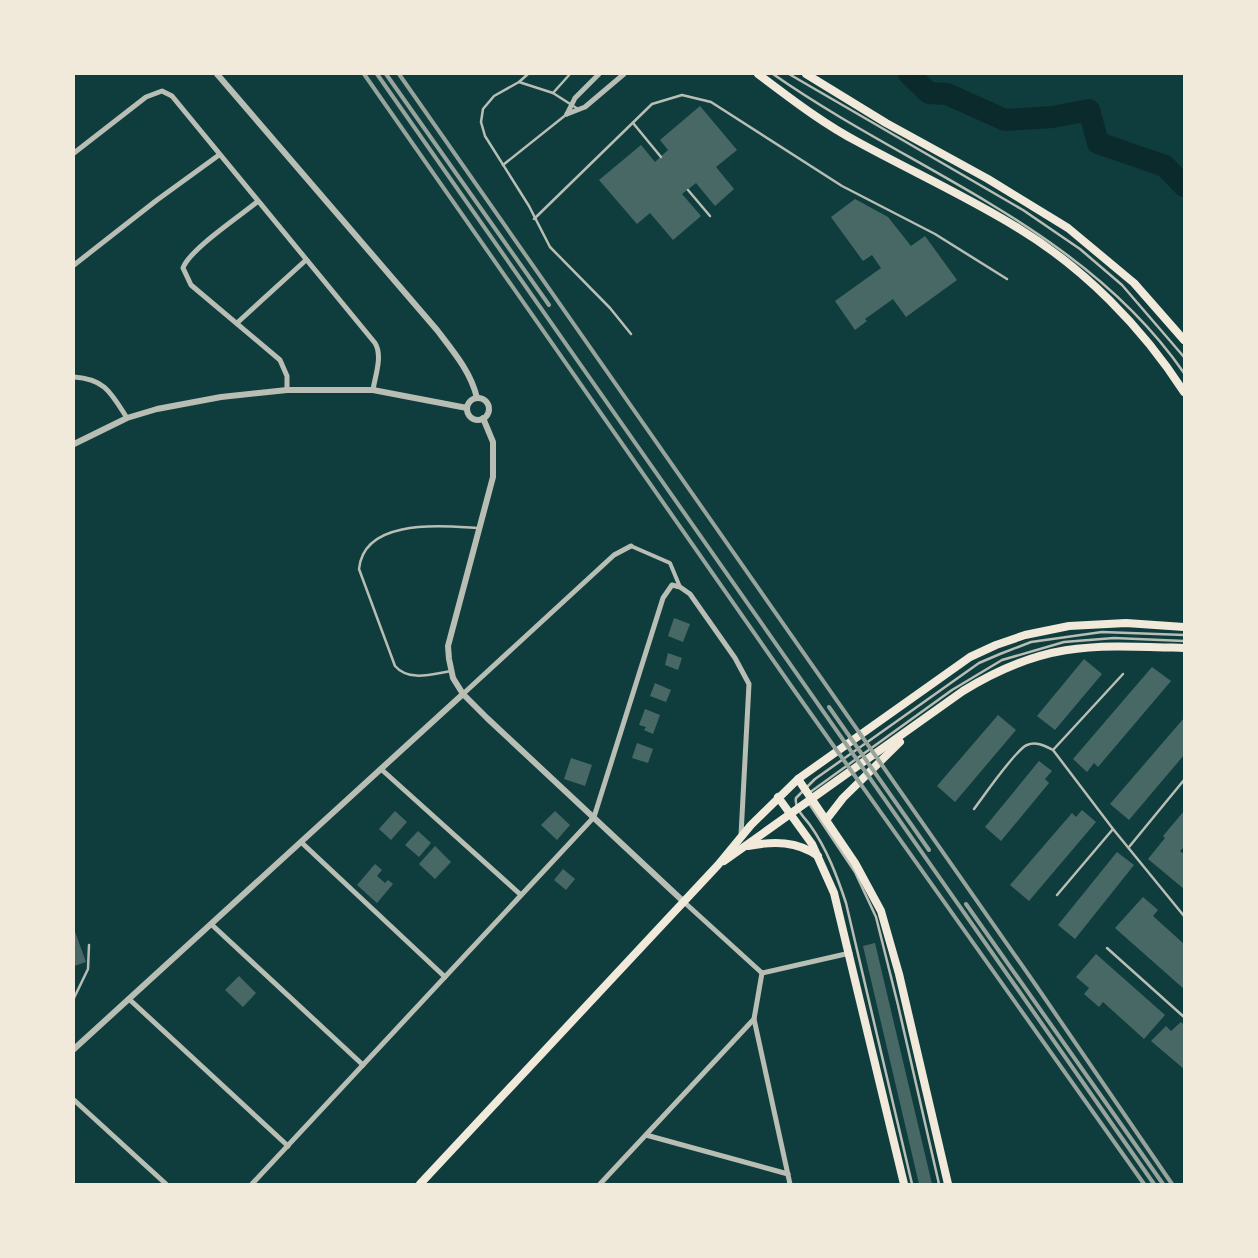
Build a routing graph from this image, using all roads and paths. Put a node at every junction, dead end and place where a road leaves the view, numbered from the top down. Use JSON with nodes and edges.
{"nodes":[{"id":1,"x":217,"y":74,"type":"edge"},
{"id":2,"x":528,"y":74,"type":"edge"},
{"id":3,"x":570,"y":74,"type":"edge"},
{"id":4,"x":599,"y":74,"type":"edge"},
{"id":5,"x":624,"y":74,"type":"edge"},
{"id":6,"x":758,"y":74,"type":"edge"},
{"id":7,"x":773,"y":74,"type":"edge"},
{"id":8,"x":789,"y":74,"type":"edge"},
{"id":9,"x":806,"y":74,"type":"edge"},
{"id":10,"x":519,"y":82,"type":"junction"},
{"id":11,"x":553,"y":93,"type":"junction"},
{"id":12,"x":571,"y":105,"type":"junction"},
{"id":13,"x":578,"y":110,"type":"junction"},
{"id":14,"x":567,"y":114,"type":"junction"},
{"id":15,"x":633,"y":123,"type":"junction"},
{"id":16,"x":74,"y":153,"type":"edge"},
{"id":17,"x":219,"y":155,"type":"junction"},
{"id":18,"x":661,"y":157,"type":"dead end"},
{"id":19,"x":504,"y":165,"type":"junction"},
{"id":20,"x":688,"y":190,"type":"dead end"},
{"id":21,"x":257,"y":202,"type":"junction"},
{"id":22,"x":710,"y":216,"type":"dead end"},
{"id":23,"x":534,"y":219,"type":"junction"},
{"id":24,"x":306,"y":260,"type":"junction"},
{"id":25,"x":74,"y":265,"type":"edge"},
{"id":26,"x":1007,"y":279,"type":"dead end"},
{"id":27,"x":237,"y":323,"type":"junction"},
{"id":28,"x":631,"y":334,"type":"dead end"},
{"id":29,"x":1184,"y":340,"type":"edge"},
{"id":30,"x":1184,"y":357,"type":"edge"},
{"id":31,"x":1184,"y":373,"type":"edge"},
{"id":32,"x":74,"y":377,"type":"edge"},
{"id":33,"x":287,"y":390,"type":"junction"},
{"id":34,"x":373,"y":390,"type":"junction"},
{"id":35,"x":1184,"y":392,"type":"edge"},
{"id":36,"x":476,"y":398,"type":"junction"},
{"id":37,"x":467,"y":408,"type":"junction"},
{"id":38,"x":127,"y":418,"type":"junction"},
{"id":39,"x":483,"y":418,"type":"junction"},
{"id":40,"x":74,"y":444,"type":"edge"},
{"id":41,"x":479,"y":528,"type":"junction"},
{"id":42,"x":632,"y":546,"type":"joint"},
{"id":43,"x":680,"y":587,"type":"junction"},
{"id":44,"x":1184,"y":628,"type":"edge"},
{"id":45,"x":1184,"y":635,"type":"edge"},
{"id":46,"x":1184,"y":641,"type":"edge"},
{"id":47,"x":1184,"y":648,"type":"edge"},
{"id":48,"x":451,"y":671,"type":"junction"},
{"id":49,"x":1123,"y":674,"type":"dead end"},
{"id":50,"x":463,"y":694,"type":"junction"},
{"id":51,"x":915,"y":726,"type":"junction"},
{"id":52,"x":886,"y":742,"type":"junction"},
{"id":53,"x":1053,"y":750,"type":"junction"},
{"id":54,"x":381,"y":769,"type":"junction"},
{"id":55,"x":798,"y":778,"type":"junction"},
{"id":56,"x":1184,"y":780,"type":"edge"},
{"id":57,"x":809,"y":796,"type":"junction"},
{"id":58,"x":778,"y":797,"type":"junction"},
{"id":59,"x":974,"y":809,"type":"dead end"},
{"id":60,"x":796,"y":811,"type":"junction"},
{"id":61,"x":594,"y":817,"type":"junction"},
{"id":62,"x":826,"y":820,"type":"junction"},
{"id":63,"x":1113,"y":829,"type":"junction"},
{"id":64,"x":741,"y":838,"type":"junction"},
{"id":65,"x":301,"y":842,"type":"junction"},
{"id":66,"x":746,"y":847,"type":"junction"},
{"id":67,"x":1129,"y":847,"type":"junction"},
{"id":68,"x":820,"y":858,"type":"junction"},
{"id":69,"x":718,"y":865,"type":"junction"},
{"id":70,"x":521,"y":895,"type":"junction"},
{"id":71,"x":1057,"y":895,"type":"dead end"},
{"id":72,"x":684,"y":902,"type":"junction"},
{"id":73,"x":1184,"y":916,"type":"edge"},
{"id":74,"x":211,"y":924,"type":"junction"},
{"id":75,"x":89,"y":945,"type":"dead end"},
{"id":76,"x":1106,"y":948,"type":"dead end"},
{"id":77,"x":850,"y":953,"type":"junction"},
{"id":78,"x":762,"y":973,"type":"junction"},
{"id":79,"x":445,"y":977,"type":"junction"},
{"id":80,"x":74,"y":998,"type":"edge"},
{"id":81,"x":129,"y":999,"type":"junction"},
{"id":82,"x":1184,"y":1017,"type":"edge"},
{"id":83,"x":754,"y":1019,"type":"junction"},
{"id":84,"x":74,"y":1049,"type":"edge"},
{"id":85,"x":363,"y":1065,"type":"junction"},
{"id":86,"x":74,"y":1100,"type":"edge"},
{"id":87,"x":646,"y":1135,"type":"junction"},
{"id":88,"x":288,"y":1146,"type":"junction"},
{"id":89,"x":788,"y":1174,"type":"junction"},
{"id":90,"x":166,"y":1184,"type":"edge"},
{"id":91,"x":252,"y":1184,"type":"edge"},
{"id":92,"x":420,"y":1184,"type":"edge"},
{"id":93,"x":600,"y":1184,"type":"edge"},
{"id":94,"x":790,"y":1184,"type":"edge"},
{"id":95,"x":904,"y":1184,"type":"edge"},
{"id":96,"x":912,"y":1184,"type":"edge"},
{"id":97,"x":938,"y":1184,"type":"edge"},
{"id":98,"x":948,"y":1184,"type":"edge"}],
"edges":[{"from":1,"to":36,"type":"street"},
{"from":2,"to":10,"type":"lane"},
{"from":3,"to":11,"type":"lane"},
{"from":4,"to":12,"type":"street"},
{"from":5,"to":13,"type":"street"},
{"from":6,"to":35,"type":"main road"},
{"from":7,"to":31,"type":"lane"},
{"from":8,"to":30,"type":"lane"},
{"from":9,"to":29,"type":"main road"},
{"from":10,"to":11,"type":"lane"},
{"from":10,"to":19,"type":"lane"},
{"from":11,"to":12,"type":"lane"},
{"from":12,"to":13,"type":"lane"},
{"from":12,"to":14,"type":"street"},
{"from":13,"to":14,"type":"street"},
{"from":14,"to":19,"type":"lane"},
{"from":15,"to":18,"type":"lane"},
{"from":15,"to":23,"type":"lane"},
{"from":15,"to":26,"type":"lane"},
{"from":16,"to":17,"type":"street"},
{"from":17,"to":21,"type":"street"},
{"from":17,"to":25,"type":"street"},
{"from":19,"to":23,"type":"lane"},
{"from":20,"to":22,"type":"lane"},
{"from":21,"to":24,"type":"street"},
{"from":21,"to":27,"type":"street"},
{"from":23,"to":28,"type":"lane"},
{"from":24,"to":27,"type":"street"},
{"from":24,"to":34,"type":"street"},
{"from":27,"to":33,"type":"street"},
{"from":32,"to":38,"type":"street"},
{"from":33,"to":34,"type":"street"},
{"from":33,"to":38,"type":"street"},
{"from":34,"to":37,"type":"street"},
{"from":36,"to":37,"type":"street"},
{"from":36,"to":39,"type":"street"},
{"from":37,"to":39,"type":"street"},
{"from":38,"to":40,"type":"street"},
{"from":39,"to":41,"type":"street"},
{"from":41,"to":48,"type":"street"},
{"from":41,"to":48,"type":"lane"},
{"from":42,"to":43,"type":"street"},
{"from":42,"to":50,"type":"street"},
{"from":43,"to":61,"type":"street"},
{"from":43,"to":64,"type":"street"},
{"from":44,"to":55,"type":"main road"},
{"from":45,"to":57,"type":"lane"},
{"from":46,"to":52,"type":"lane"},
{"from":47,"to":51,"type":"main road"},
{"from":48,"to":50,"type":"street"},
{"from":49,"to":53,"type":"lane"},
{"from":50,"to":54,"type":"street"},
{"from":50,"to":61,"type":"street"},
{"from":51,"to":52,"type":"main road"},
{"from":51,"to":62,"type":"main road"},
{"from":52,"to":57,"type":"main road"},
{"from":53,"to":59,"type":"lane"},
{"from":53,"to":63,"type":"lane"},
{"from":54,"to":65,"type":"street"},
{"from":54,"to":70,"type":"street"},
{"from":55,"to":57,"type":"main road"},
{"from":55,"to":58,"type":"main road"},
{"from":56,"to":67,"type":"lane"},
{"from":57,"to":60,"type":"main road"},
{"from":57,"to":60,"type":"lane"},
{"from":57,"to":62,"type":"main road"},
{"from":57,"to":97,"type":"lane"},
{"from":58,"to":60,"type":"main road"},
{"from":58,"to":64,"type":"main road"},
{"from":60,"to":66,"type":"main road"},
{"from":60,"to":68,"type":"main road"},
{"from":60,"to":96,"type":"lane"},
{"from":61,"to":70,"type":"street"},
{"from":61,"to":72,"type":"street"},
{"from":62,"to":98,"type":"main road"},
{"from":63,"to":67,"type":"lane"},
{"from":63,"to":71,"type":"lane"},
{"from":64,"to":69,"type":"main road"},
{"from":65,"to":74,"type":"street"},
{"from":65,"to":79,"type":"street"},
{"from":66,"to":68,"type":"main road"},
{"from":66,"to":69,"type":"main road"},
{"from":67,"to":73,"type":"lane"},
{"from":68,"to":77,"type":"main road"},
{"from":69,"to":72,"type":"main road"},
{"from":70,"to":79,"type":"street"},
{"from":72,"to":78,"type":"street"},
{"from":72,"to":92,"type":"main road"},
{"from":74,"to":81,"type":"street"},
{"from":74,"to":85,"type":"street"},
{"from":75,"to":80,"type":"lane"},
{"from":76,"to":82,"type":"lane"},
{"from":77,"to":78,"type":"street"},
{"from":77,"to":95,"type":"main road"},
{"from":78,"to":83,"type":"street"},
{"from":79,"to":85,"type":"street"},
{"from":81,"to":84,"type":"street"},
{"from":81,"to":88,"type":"street"},
{"from":83,"to":87,"type":"street"},
{"from":83,"to":89,"type":"street"},
{"from":85,"to":88,"type":"street"},
{"from":86,"to":90,"type":"street"},
{"from":87,"to":89,"type":"street"},
{"from":87,"to":93,"type":"street"},
{"from":88,"to":91,"type":"street"},
{"from":89,"to":94,"type":"street"}]}
